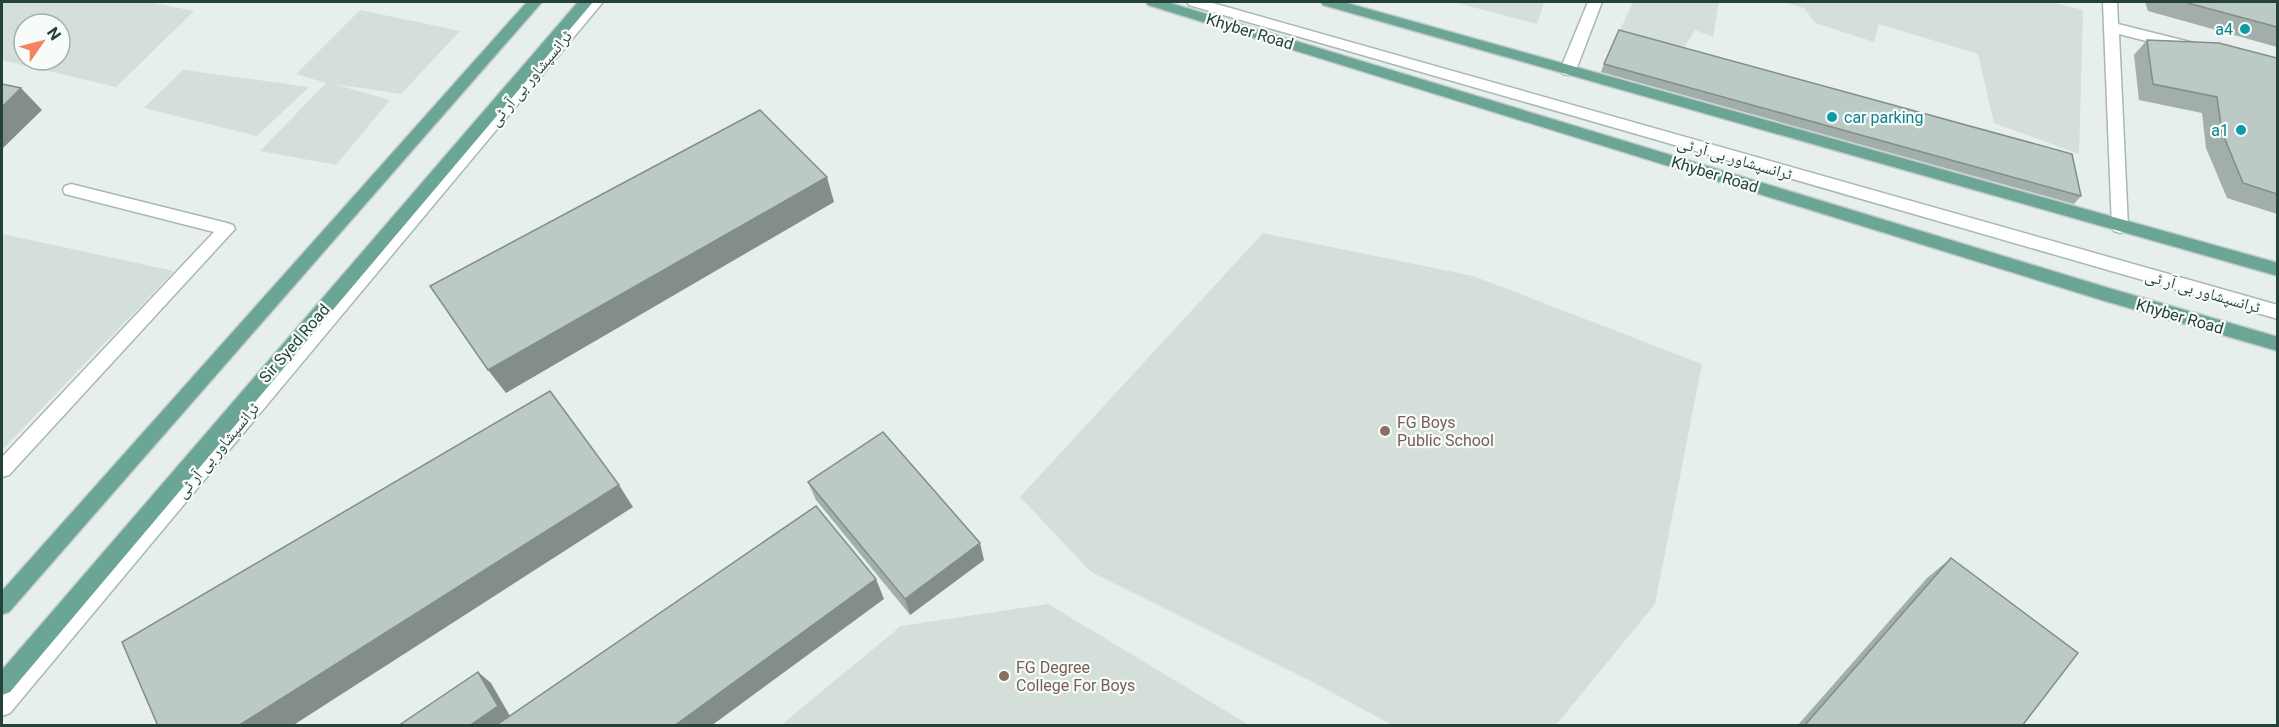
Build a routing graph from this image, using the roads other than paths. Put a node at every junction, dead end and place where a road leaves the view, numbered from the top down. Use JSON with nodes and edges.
{"nodes":[{"id":1,"x":535,"y":2,"type":"edge"},
{"id":2,"x":586,"y":2,"type":"edge"},
{"id":3,"x":596,"y":2,"type":"edge"},
{"id":4,"x":1153,"y":2,"type":"edge"},
{"id":5,"x":1194,"y":2,"type":"edge"},
{"id":6,"x":1328,"y":2,"type":"edge"},
{"id":7,"x":1595,"y":2,"type":"edge"},
{"id":8,"x":2110,"y":2,"type":"edge"},
{"id":9,"x":2112,"y":27,"type":"junction"},
{"id":10,"x":2200,"y":50,"type":"edge"},
{"id":11,"x":1568,"y":70,"type":"junction"},
{"id":12,"x":71,"y":190,"type":"dead end"},
{"id":13,"x":2120,"y":227,"type":"junction"},
{"id":14,"x":2277,"y":270,"type":"edge"},
{"id":15,"x":2277,"y":312,"type":"edge"},
{"id":16,"x":2277,"y":344,"type":"edge"},
{"id":17,"x":2,"y":469,"type":"edge"},
{"id":18,"x":2,"y":605,"type":"edge"},
{"id":19,"x":2,"y":685,"type":"edge"},
{"id":20,"x":2,"y":706,"type":"edge"}],
"edges":[{"from":1,"to":18,"type":"main road"},
{"from":2,"to":19,"type":"main road","name":"Sir Syed Road"},
{"from":3,"to":20,"type":"street","name":"ٹرانسپشاور بی آر ٹی"},
{"from":4,"to":16,"type":"main road","name":"Khyber Road"},
{"from":5,"to":15,"type":"street","name":"ٹرانسپشاور بی آر ٹی"},
{"from":6,"to":11,"type":"main road"},
{"from":7,"to":11,"type":"street"},
{"from":8,"to":9,"type":"street"},
{"from":9,"to":10,"type":"street"},
{"from":9,"to":13,"type":"street"},
{"from":11,"to":13,"type":"main road"},
{"from":12,"to":17,"type":"street"},
{"from":13,"to":14,"type":"main road"}]}
